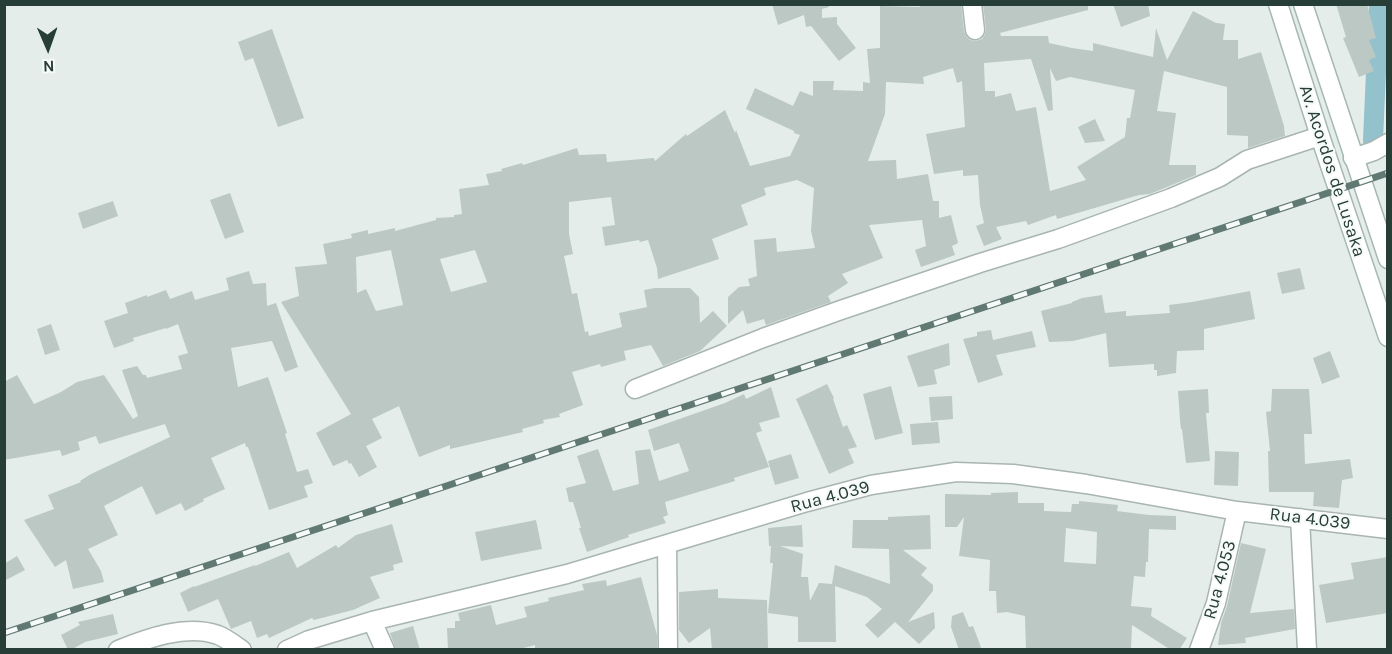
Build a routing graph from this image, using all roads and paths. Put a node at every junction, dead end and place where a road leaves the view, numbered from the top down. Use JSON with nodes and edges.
{"nodes":[{"id":1,"x":972,"y":4,"type":"edge"},
{"id":2,"x":1278,"y":4,"type":"edge"},
{"id":3,"x":1303,"y":4,"type":"edge"},
{"id":4,"x":975,"y":30,"type":"dead end"},
{"id":5,"x":1320,"y":136,"type":"junction"},
{"id":6,"x":1388,"y":143,"type":"edge"},
{"id":7,"x":1353,"y":158,"type":"junction"},
{"id":8,"x":1388,"y":259,"type":"edge"},
{"id":9,"x":1388,"y":337,"type":"edge"},
{"id":10,"x":635,"y":389,"type":"dead end"},
{"id":11,"x":1237,"y":511,"type":"junction"},
{"id":12,"x":1300,"y":518,"type":"junction"},
{"id":13,"x":1388,"y":529,"type":"edge"},
{"id":14,"x":667,"y":544,"type":"junction"},
{"id":15,"x":372,"y":621,"type":"junction"},
{"id":16,"x":118,"y":650,"type":"edge"},
{"id":17,"x":242,"y":650,"type":"edge"},
{"id":18,"x":287,"y":650,"type":"edge"},
{"id":19,"x":385,"y":650,"type":"edge"},
{"id":20,"x":668,"y":650,"type":"edge"},
{"id":21,"x":1199,"y":650,"type":"edge"},
{"id":22,"x":1307,"y":650,"type":"edge"}],
"edges":[{"from":1,"to":4,"type":"street"},
{"from":2,"to":5,"type":"street","name":"Av. Acordos de Lusaka"},
{"from":3,"to":7,"type":"street","name":"Av. Acordos de Lusaka"},
{"from":5,"to":9,"type":"street","name":"Av. Acordos de Lusaka"},
{"from":5,"to":10,"type":"street"},
{"from":6,"to":7,"type":"street"},
{"from":7,"to":8,"type":"street","name":"Av. Acordos de Lusaka"},
{"from":11,"to":12,"type":"street","name":"Rua 4.039"},
{"from":11,"to":14,"type":"street","name":"Rua 4.039"},
{"from":11,"to":21,"type":"street","name":"Rua 4.053"},
{"from":12,"to":13,"type":"street","name":"Rua 4.039"},
{"from":12,"to":22,"type":"street"},
{"from":14,"to":15,"type":"street","name":"Rua 4.039"},
{"from":14,"to":20,"type":"street"},
{"from":15,"to":18,"type":"street","name":"Rua 4.039"},
{"from":15,"to":19,"type":"street"},
{"from":16,"to":17,"type":"street"}]}
